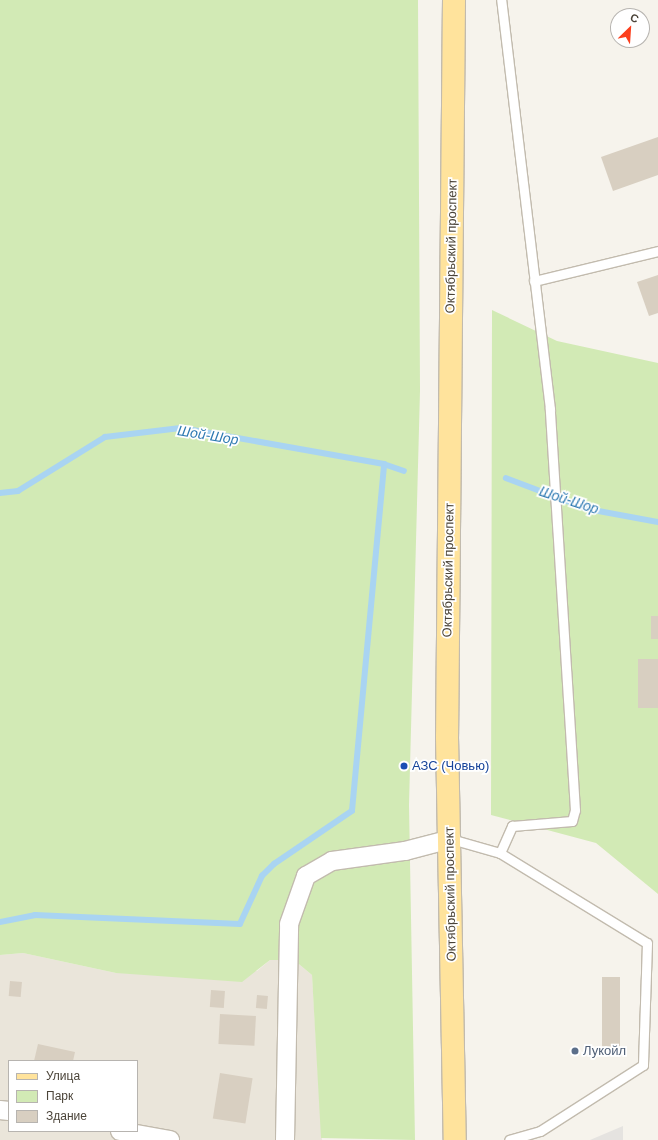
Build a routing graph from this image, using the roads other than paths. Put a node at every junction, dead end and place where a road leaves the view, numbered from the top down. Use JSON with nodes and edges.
{"nodes":[{"id":1,"x":454,"y":0,"type":"edge"},
{"id":2,"x":501,"y":0,"type":"edge"},
{"id":3,"x":658,"y":250,"type":"edge"},
{"id":4,"x":534,"y":281,"type":"junction"},
{"id":5,"x":451,"y":839,"type":"junction"},
{"id":6,"x":500,"y":853,"type":"junction"},
{"id":7,"x":126,"y":1132,"type":"edge"},
{"id":8,"x":170,"y":1140,"type":"edge"},
{"id":9,"x":285,"y":1140,"type":"edge"},
{"id":10,"x":454,"y":1140,"type":"edge"},
{"id":11,"x":509,"y":1140,"type":"edge"}],
"edges":[{"from":1,"to":5,"type":"main road","name":"Октябрьский проспект"},
{"from":2,"to":4,"type":"lane"},
{"from":3,"to":4,"type":"lane"},
{"from":4,"to":6,"type":"lane"},
{"from":5,"to":6,"type":"lane"},
{"from":5,"to":9,"type":"street"},
{"from":5,"to":10,"type":"main road","name":"Октябрьский проспект"},
{"from":6,"to":11,"type":"lane"},
{"from":7,"to":8,"type":"street"}]}
